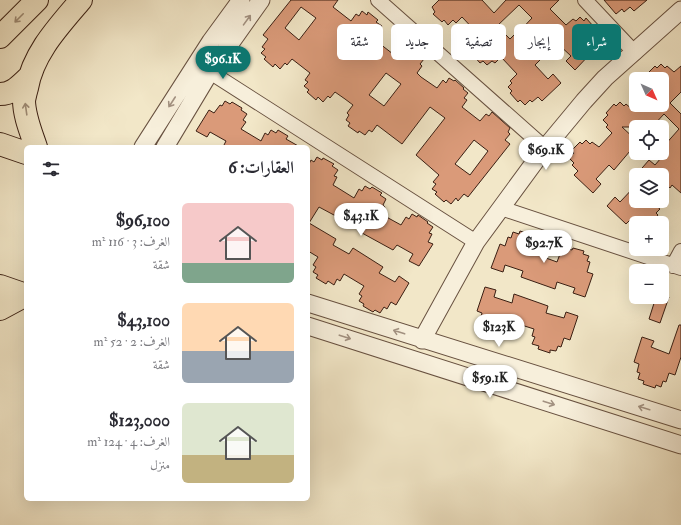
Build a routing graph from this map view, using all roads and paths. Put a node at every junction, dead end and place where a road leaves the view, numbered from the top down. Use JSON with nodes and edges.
{"nodes":[{"id":1,"x":37,"y":0,"type":"edge"},
{"id":2,"x":81,"y":0,"type":"edge"},
{"id":3,"x":241,"y":0,"type":"edge"},
{"id":4,"x":261,"y":0,"type":"edge"},
{"id":5,"x":378,"y":0,"type":"edge"},
{"id":6,"x":585,"y":0,"type":"edge"},
{"id":7,"x":681,"y":10,"type":"edge"},
{"id":8,"x":0,"y":37,"type":"edge"},
{"id":9,"x":635,"y":53,"type":"junction"},
{"id":10,"x":210,"y":72,"type":"junction"},
{"id":11,"x":29,"y":77,"type":"junction"},
{"id":12,"x":0,"y":94,"type":"edge"},
{"id":13,"x":0,"y":144,"type":"edge"},
{"id":14,"x":35,"y":145,"type":"edge"},
{"id":15,"x":144,"y":145,"type":"edge"},
{"id":16,"x":166,"y":145,"type":"edge"},
{"id":17,"x":545,"y":148,"type":"junction"},
{"id":18,"x":24,"y":152,"type":"edge"},
{"id":19,"x":501,"y":208,"type":"junction"},
{"id":20,"x":476,"y":242,"type":"junction"},
{"id":21,"x":681,"y":251,"type":"edge"},
{"id":22,"x":677,"y":267,"type":"edge"},
{"id":23,"x":0,"y":286,"type":"edge"},
{"id":24,"x":24,"y":294,"type":"edge"},
{"id":25,"x":24,"y":296,"type":"edge"},
{"id":26,"x":314,"y":305,"type":"edge"},
{"id":27,"x":0,"y":309,"type":"edge"},
{"id":28,"x":311,"y":326,"type":"edge"},
{"id":29,"x":422,"y":340,"type":"junction"},
{"id":30,"x":681,"y":420,"type":"edge"},
{"id":31,"x":681,"y":445,"type":"edge"}],
"edges":[{"from":1,"to":8,"type":"main road","one_way":true},
{"from":2,"to":11,"type":"main road"},
{"from":3,"to":15,"type":"street","one_way":true},
{"from":10,"to":4,"type":"street","one_way":true},
{"from":5,"to":17,"type":"street"},
{"from":6,"to":9,"type":"street"},
{"from":7,"to":9,"type":"street"},
{"from":9,"to":17,"type":"street"},
{"from":10,"to":16,"type":"street"},
{"from":10,"to":20,"type":"street"},
{"from":11,"to":12,"type":"main road"},
{"from":14,"to":11,"type":"main road","one_way":true},
{"from":13,"to":18,"type":"main road"},
{"from":17,"to":19,"type":"street"},
{"from":19,"to":20,"type":"street"},
{"from":19,"to":22,"type":"street"},
{"from":20,"to":29,"type":"street"},
{"from":21,"to":22,"type":"street"},
{"from":23,"to":24,"type":"main road"},
{"from":25,"to":27,"type":"main road"},
{"from":26,"to":28,"type":"street"},
{"from":29,"to":26,"type":"street","one_way":true},
{"from":28,"to":31,"type":"street","one_way":true},
{"from":30,"to":29,"type":"street","one_way":true}]}
